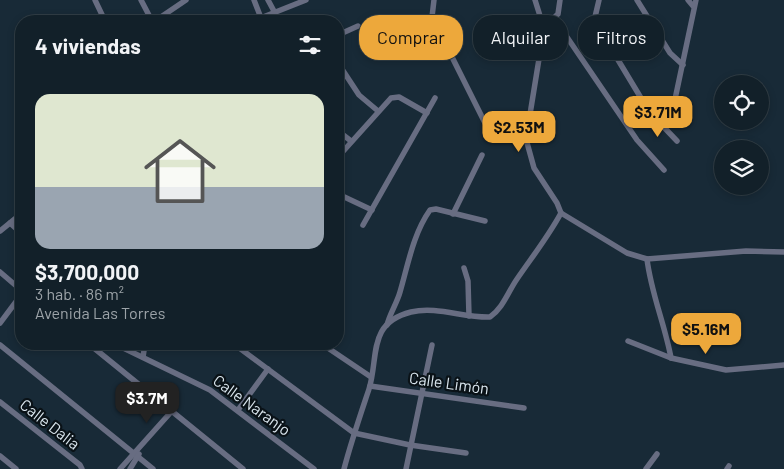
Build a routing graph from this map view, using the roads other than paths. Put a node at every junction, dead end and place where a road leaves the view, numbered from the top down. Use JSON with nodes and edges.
{"nodes":[{"id":1,"x":95,"y":0,"type":"edge"},
{"id":2,"x":142,"y":0,"type":"edge"},
{"id":3,"x":186,"y":0,"type":"edge"},
{"id":4,"x":254,"y":0,"type":"edge"},
{"id":5,"x":268,"y":0,"type":"edge"},
{"id":6,"x":306,"y":0,"type":"edge"},
{"id":7,"x":434,"y":0,"type":"edge"},
{"id":8,"x":535,"y":0,"type":"edge"},
{"id":9,"x":560,"y":0,"type":"edge"},
{"id":10,"x":599,"y":0,"type":"edge"},
{"id":11,"x":637,"y":0,"type":"edge"},
{"id":12,"x":688,"y":0,"type":"edge"},
{"id":13,"x":694,"y":3,"type":"edge"},
{"id":14,"x":275,"y":13,"type":"junction"},
{"id":15,"x":102,"y":15,"type":"edge"},
{"id":16,"x":151,"y":15,"type":"edge"},
{"id":17,"x":163,"y":15,"type":"edge"},
{"id":18,"x":260,"y":15,"type":"edge"},
{"id":19,"x":269,"y":15,"type":"edge"},
{"id":20,"x":539,"y":15,"type":"edge"},
{"id":21,"x":556,"y":15,"type":"edge"},
{"id":22,"x":358,"y":26,"type":"dead end"},
{"id":23,"x":344,"y":32,"type":"edge"},
{"id":24,"x":568,"y":39,"type":"edge"},
{"id":25,"x":539,"y":60,"type":"edge"},
{"id":26,"x":683,"y":65,"type":"junction"},
{"id":27,"x":344,"y":73,"type":"edge"},
{"id":28,"x":435,"y":98,"type":"dead end"},
{"id":29,"x":378,"y":111,"type":"junction"},
{"id":30,"x":427,"y":113,"type":"junction"},
{"id":31,"x":656,"y":120,"type":"junction"},
{"id":32,"x":490,"y":133,"type":"dead end"},
{"id":33,"x":344,"y":136,"type":"edge"},
{"id":34,"x":677,"y":140,"type":"dead end"},
{"id":35,"x":351,"y":142,"type":"junction"},
{"id":36,"x":344,"y":150,"type":"edge"},
{"id":37,"x":482,"y":155,"type":"dead end"},
{"id":38,"x":664,"y":170,"type":"dead end"},
{"id":39,"x":344,"y":197,"type":"edge"},
{"id":40,"x":372,"y":210,"type":"junction"},
{"id":41,"x":560,"y":213,"type":"junction"},
{"id":42,"x":453,"y":214,"type":"junction"},
{"id":43,"x":15,"y":219,"type":"edge"},
{"id":44,"x":485,"y":221,"type":"dead end"},
{"id":45,"x":10,"y":223,"type":"junction"},
{"id":46,"x":364,"y":225,"type":"dead end"},
{"id":47,"x":15,"y":227,"type":"edge"},
{"id":48,"x":0,"y":231,"type":"edge"},
{"id":49,"x":784,"y":252,"type":"edge"},
{"id":50,"x":647,"y":259,"type":"junction"},
{"id":51,"x":464,"y":268,"type":"dead end"},
{"id":52,"x":0,"y":272,"type":"edge"},
{"id":53,"x":15,"y":285,"type":"edge"},
{"id":54,"x":15,"y":306,"type":"edge"},
{"id":55,"x":469,"y":316,"type":"junction"},
{"id":56,"x":0,"y":322,"type":"edge"},
{"id":57,"x":386,"y":326,"type":"junction"},
{"id":58,"x":628,"y":341,"type":"dead end"},
{"id":59,"x":0,"y":345,"type":"edge"},
{"id":60,"x":432,"y":345,"type":"dead end"},
{"id":61,"x":96,"y":350,"type":"edge"},
{"id":62,"x":128,"y":350,"type":"edge"},
{"id":63,"x":144,"y":350,"type":"edge"},
{"id":64,"x":242,"y":350,"type":"edge"},
{"id":65,"x":331,"y":350,"type":"edge"},
{"id":66,"x":143,"y":357,"type":"junction"},
{"id":67,"x":671,"y":358,"type":"junction"},
{"id":68,"x":784,"y":365,"type":"edge"},
{"id":69,"x":268,"y":369,"type":"junction"},
{"id":70,"x":371,"y":377,"type":"junction"},
{"id":71,"x":370,"y":386,"type":"junction"},
{"id":72,"x":422,"y":393,"type":"junction"},
{"id":73,"x":0,"y":402,"type":"edge"},
{"id":74,"x":524,"y":408,"type":"dead end"},
{"id":75,"x":238,"y":410,"type":"junction"},
{"id":76,"x":171,"y":412,"type":"junction"},
{"id":77,"x":354,"y":433,"type":"junction"},
{"id":78,"x":410,"y":445,"type":"junction"},
{"id":79,"x":137,"y":453,"type":"junction"},
{"id":80,"x":466,"y":453,"type":"dead end"},
{"id":81,"x":657,"y":454,"type":"dead end"},
{"id":82,"x":0,"y":456,"type":"edge"},
{"id":83,"x":16,"y":469,"type":"edge"},
{"id":84,"x":82,"y":469,"type":"edge"},
{"id":85,"x":120,"y":469,"type":"edge"},
{"id":86,"x":130,"y":469,"type":"edge"},
{"id":87,"x":153,"y":469,"type":"edge"},
{"id":88,"x":243,"y":469,"type":"edge"},
{"id":89,"x":314,"y":469,"type":"edge"},
{"id":90,"x":344,"y":469,"type":"edge"},
{"id":91,"x":406,"y":469,"type":"edge"},
{"id":92,"x":646,"y":469,"type":"edge"}],
"edges":[{"from":1,"to":15,"type":"street"},
{"from":2,"to":16,"type":"street"},
{"from":3,"to":17,"type":"street"},
{"from":4,"to":18,"type":"street"},
{"from":5,"to":14,"type":"street"},
{"from":6,"to":14,"type":"street"},
{"from":7,"to":32,"type":"street"},
{"from":8,"to":20,"type":"street"},
{"from":9,"to":21,"type":"street"},
{"from":10,"to":31,"type":"street"},
{"from":11,"to":26,"type":"street"},
{"from":12,"to":13,"type":"street"},
{"from":13,"to":26,"type":"street"},
{"from":14,"to":19,"type":"street"},
{"from":22,"to":23,"type":"street"},
{"from":24,"to":38,"type":"street"},
{"from":25,"to":41,"type":"street"},
{"from":26,"to":31,"type":"street"},
{"from":27,"to":29,"type":"street"},
{"from":28,"to":30,"type":"street"},
{"from":29,"to":30,"type":"street"},
{"from":29,"to":35,"type":"street"},
{"from":30,"to":40,"type":"street"},
{"from":31,"to":34,"type":"street"},
{"from":33,"to":35,"type":"street"},
{"from":35,"to":36,"type":"street"},
{"from":37,"to":42,"type":"street"},
{"from":39,"to":40,"type":"street"},
{"from":40,"to":46,"type":"street"},
{"from":41,"to":50,"type":"street"},
{"from":41,"to":55,"type":"street"},
{"from":42,"to":44,"type":"street"},
{"from":42,"to":57,"type":"street"},
{"from":43,"to":45,"type":"street"},
{"from":45,"to":47,"type":"street"},
{"from":45,"to":48,"type":"street"},
{"from":49,"to":50,"type":"street"},
{"from":50,"to":67,"type":"street"},
{"from":51,"to":55,"type":"street"},
{"from":52,"to":53,"type":"street"},
{"from":54,"to":56,"type":"street"},
{"from":55,"to":57,"type":"street"},
{"from":57,"to":70,"type":"street"},
{"from":58,"to":67,"type":"street"},
{"from":59,"to":79,"type":"street"},
{"from":60,"to":72,"type":"street"},
{"from":61,"to":76,"type":"street"},
{"from":62,"to":66,"type":"street","name":"Calle Naranjo"},
{"from":63,"to":66,"type":"street"},
{"from":64,"to":69,"type":"street"},
{"from":65,"to":70,"type":"street"},
{"from":66,"to":75,"type":"street","name":"Calle Naranjo"},
{"from":67,"to":68,"type":"street"},
{"from":69,"to":75,"type":"street"},
{"from":69,"to":77,"type":"street"},
{"from":70,"to":71,"type":"street"},
{"from":71,"to":72,"type":"street","name":"Calle Limón"},
{"from":71,"to":77,"type":"street"},
{"from":72,"to":74,"type":"street","name":"Calle Limón"},
{"from":72,"to":78,"type":"street"},
{"from":73,"to":84,"type":"street","name":"Calle Dalia"},
{"from":75,"to":89,"type":"street","name":"Calle Naranjo"},
{"from":76,"to":79,"type":"street"},
{"from":76,"to":88,"type":"street"},
{"from":77,"to":78,"type":"street"},
{"from":77,"to":90,"type":"street"},
{"from":78,"to":80,"type":"street"},
{"from":78,"to":91,"type":"street"},
{"from":79,"to":85,"type":"street"},
{"from":79,"to":86,"type":"street"},
{"from":79,"to":87,"type":"street"},
{"from":81,"to":92,"type":"street"},
{"from":82,"to":83,"type":"street"}]}
